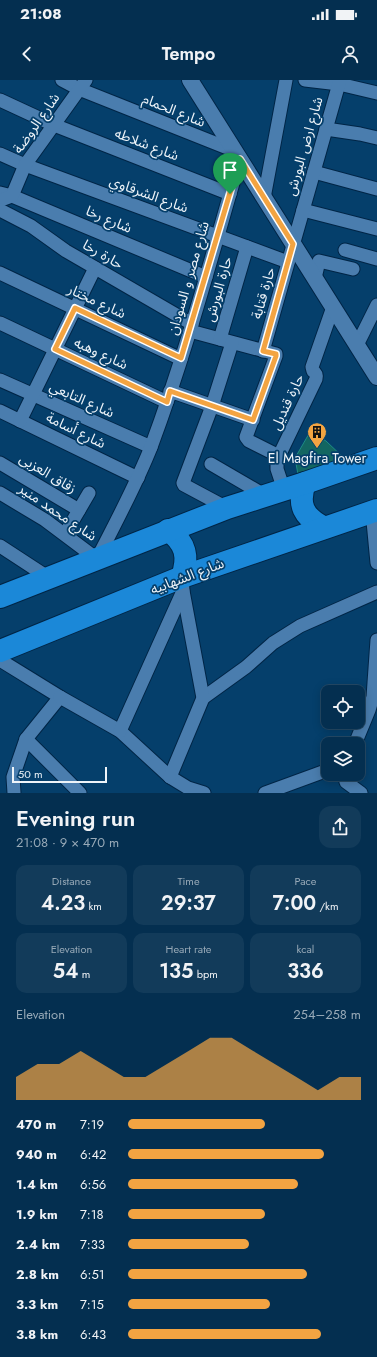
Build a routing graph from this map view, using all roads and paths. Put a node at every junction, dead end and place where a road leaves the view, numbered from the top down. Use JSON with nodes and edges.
{"nodes":[{"id":1,"x":62,"y":80,"type":"edge"},
{"id":2,"x":190,"y":80,"type":"edge"},
{"id":3,"x":286,"y":80,"type":"edge"},
{"id":4,"x":304,"y":80,"type":"edge"},
{"id":5,"x":339,"y":82,"type":"edge"},
{"id":6,"x":83,"y":85,"type":"edge"},
{"id":7,"x":377,"y":93,"type":"edge"},
{"id":8,"x":0,"y":100,"type":"edge"},
{"id":9,"x":54,"y":125,"type":"junction"},
{"id":10,"x":326,"y":129,"type":"junction"},
{"id":11,"x":377,"y":138,"type":"edge"},
{"id":12,"x":0,"y":154,"type":"edge"},
{"id":13,"x":237,"y":155,"type":"junction"},
{"id":14,"x":25,"y":165,"type":"junction"},
{"id":15,"x":314,"y":172,"type":"junction"},
{"id":16,"x":377,"y":189,"type":"edge"},
{"id":17,"x":230,"y":194,"type":"junction"},
{"id":18,"x":4,"y":197,"type":"edge"},
{"id":19,"x":264,"y":198,"type":"junction"},
{"id":20,"x":0,"y":210,"type":"edge"},
{"id":21,"x":303,"y":210,"type":"junction"},
{"id":22,"x":377,"y":229,"type":"edge"},
{"id":23,"x":217,"y":236,"type":"junction"},
{"id":24,"x":293,"y":244,"type":"junction"},
{"id":25,"x":247,"y":247,"type":"junction"},
{"id":26,"x":345,"y":250,"type":"dead end"},
{"id":27,"x":377,"y":259,"type":"edge"},
{"id":28,"x":288,"y":262,"type":"junction"},
{"id":29,"x":95,"y":268,"type":"junction"},
{"id":30,"x":353,"y":269,"type":"dead end"},
{"id":31,"x":0,"y":273,"type":"edge"},
{"id":32,"x":206,"y":277,"type":"junction"},
{"id":33,"x":315,"y":278,"type":"junction"},
{"id":34,"x":377,"y":305,"type":"edge"},
{"id":35,"x":333,"y":307,"type":"junction"},
{"id":36,"x":75,"y":308,"type":"junction"},
{"id":37,"x":0,"y":323,"type":"edge"},
{"id":38,"x":191,"y":327,"type":"junction"},
{"id":39,"x":226,"y":341,"type":"junction"},
{"id":40,"x":357,"y":345,"type":"junction"},
{"id":41,"x":55,"y":349,"type":"junction"},
{"id":42,"x":269,"y":353,"type":"junction"},
{"id":43,"x":181,"y":358,"type":"junction"},
{"id":44,"x":377,"y":377,"type":"edge"},
{"id":45,"x":0,"y":380,"type":"edge"},
{"id":46,"x":33,"y":395,"type":"junction"},
{"id":47,"x":169,"y":397,"type":"junction"},
{"id":48,"x":212,"y":406,"type":"junction"},
{"id":49,"x":0,"y":411,"type":"edge"},
{"id":50,"x":253,"y":420,"type":"junction"},
{"id":51,"x":20,"y":421,"type":"junction"},
{"id":52,"x":151,"y":447,"type":"junction"},
{"id":53,"x":280,"y":456,"type":"junction"},
{"id":54,"x":377,"y":458,"type":"edge"},
{"id":55,"x":0,"y":462,"type":"edge"},
{"id":56,"x":211,"y":464,"type":"dead end"},
{"id":57,"x":138,"y":478,"type":"junction"},
{"id":58,"x":305,"y":483,"type":"junction"},
{"id":59,"x":0,"y":493,"type":"edge"},
{"id":60,"x":89,"y":493,"type":"dead end"},
{"id":61,"x":275,"y":493,"type":"junction"},
{"id":62,"x":227,"y":508,"type":"junction"},
{"id":63,"x":79,"y":510,"type":"junction"},
{"id":64,"x":375,"y":511,"type":"edge"},
{"id":65,"x":323,"y":527,"type":"junction"},
{"id":66,"x":168,"y":530,"type":"junction"},
{"id":67,"x":65,"y":534,"type":"junction"},
{"id":68,"x":0,"y":546,"type":"edge"},
{"id":69,"x":97,"y":559,"type":"junction"},
{"id":70,"x":377,"y":563,"type":"edge"},
{"id":71,"x":49,"y":578,"type":"junction"},
{"id":72,"x":182,"y":584,"type":"junction"},
{"id":73,"x":377,"y":592,"type":"edge"},
{"id":74,"x":0,"y":597,"type":"edge"},
{"id":75,"x":377,"y":640,"type":"edge"},
{"id":76,"x":0,"y":651,"type":"edge"},
{"id":77,"x":0,"y":660,"type":"edge"},
{"id":78,"x":376,"y":681,"type":"edge"},
{"id":79,"x":60,"y":697,"type":"junction"},
{"id":80,"x":203,"y":698,"type":"junction"},
{"id":81,"x":120,"y":731,"type":"junction"},
{"id":82,"x":358,"y":737,"type":"edge"},
{"id":83,"x":26,"y":739,"type":"junction"},
{"id":84,"x":321,"y":773,"type":"edge"},
{"id":85,"x":170,"y":777,"type":"junction"},
{"id":86,"x":346,"y":781,"type":"edge"},
{"id":87,"x":14,"y":793,"type":"edge"},
{"id":88,"x":80,"y":793,"type":"edge"},
{"id":89,"x":204,"y":793,"type":"edge"},
{"id":90,"x":266,"y":793,"type":"edge"},
{"id":91,"x":361,"y":793,"type":"edge"}],
"edges":[{"from":1,"to":6,"type":"street","name":"شارع الحمام"},
{"from":2,"to":13,"type":"street"},
{"from":3,"to":19,"type":"street"},
{"from":4,"to":5,"type":"street"},
{"from":5,"to":7,"type":"street"},
{"from":5,"to":10,"type":"street","name":"شارع ارض البورش"},
{"from":6,"to":9,"type":"street","name":"شارع الروضة"},
{"from":6,"to":13,"type":"street","name":"شارع الحمام"},
{"from":8,"to":9,"type":"street","name":"شارع شلاطه"},
{"from":9,"to":14,"type":"street","name":"شارع الروضة"},
{"from":9,"to":17,"type":"street","name":"شارع شلاطه"},
{"from":10,"to":11,"type":"street"},
{"from":10,"to":15,"type":"street","name":"شارع ارض البورش"},
{"from":12,"to":14,"type":"street","name":"شارع الشرقاوي"},
{"from":13,"to":17,"type":"street","name":"شارع مصر و السودان"},
{"from":13,"to":19,"type":"street"},
{"from":14,"to":18,"type":"street","name":"شارع الروضة"},
{"from":14,"to":23,"type":"street","name":"شارع الشرقاوي"},
{"from":15,"to":16,"type":"street"},
{"from":15,"to":21,"type":"street","name":"شارع ارض البورش"},
{"from":17,"to":23,"type":"street","name":"شارع مصر و السودان"},
{"from":18,"to":32,"type":"street","name":"شارع رخا"},
{"from":19,"to":24,"type":"street"},
{"from":20,"to":29,"type":"street","name":"حارة رخا"},
{"from":21,"to":22,"type":"street"},
{"from":21,"to":24,"type":"street","name":"شارع ارض البورش"},
{"from":23,"to":25,"type":"street","name":"شارع الشرقاوي"},
{"from":23,"to":32,"type":"street","name":"شارع مصر و السودان"},
{"from":24,"to":28,"type":"street","name":"حارة قتابة"},
{"from":24,"to":33,"type":"street"},
{"from":25,"to":28,"type":"street","name":"شارع الشرقاوي"},
{"from":25,"to":39,"type":"street","name":"حارة البورش"},
{"from":26,"to":27,"type":"street"},
{"from":28,"to":42,"type":"street","name":"حارة قتابة"},
{"from":29,"to":36,"type":"street"},
{"from":29,"to":38,"type":"street","name":"حارة رخا"},
{"from":30,"to":33,"type":"street"},
{"from":31,"to":36,"type":"street","name":"شارع مختار"},
{"from":32,"to":38,"type":"street","name":"شارع مصر و السودان"},
{"from":33,"to":35,"type":"street"},
{"from":34,"to":40,"type":"street"},
{"from":35,"to":40,"type":"street"},
{"from":35,"to":53,"type":"street","name":"حارة قنديل"},
{"from":36,"to":41,"type":"street"},
{"from":36,"to":43,"type":"street","name":"شارع مختار"},
{"from":37,"to":41,"type":"street","name":"شارع وهبه"},
{"from":38,"to":39,"type":"street","name":"حارة رخا"},
{"from":38,"to":43,"type":"street","name":"شارع مصر و السودان"},
{"from":39,"to":42,"type":"street","name":"حارة رخا"},
{"from":39,"to":48,"type":"street","name":"حارة البورش"},
{"from":40,"to":44,"type":"street"},
{"from":41,"to":46,"type":"street"},
{"from":41,"to":47,"type":"street","name":"شارع وهبه"},
{"from":42,"to":50,"type":"street","name":"حارة قتابة"},
{"from":43,"to":47,"type":"street","name":"شارع مصر و السودان"},
{"from":45,"to":46,"type":"street","name":"شارع التابعي"},
{"from":46,"to":51,"type":"street"},
{"from":46,"to":52,"type":"street","name":"شارع التابعي"},
{"from":47,"to":48,"type":"street","name":"شارع وهبه"},
{"from":47,"to":52,"type":"street","name":"شارع مصر و السودان"},
{"from":48,"to":50,"type":"street","name":"شارع وهبه"},
{"from":48,"to":62,"type":"street","name":"حارة البورش"},
{"from":49,"to":51,"type":"street","name":"شارع أسامة"},
{"from":50,"to":53,"type":"street","name":"حارة قتابة"},
{"from":51,"to":57,"type":"street","name":"شارع أسامة"},
{"from":52,"to":57,"type":"street","name":"شارع مصر و السودان"},
{"from":53,"to":61,"type":"street","name":"حارة قنديل"},
{"from":54,"to":58,"type":"highway"},
{"from":55,"to":63,"type":"street","name":"زقاق العزبى"},
{"from":56,"to":61,"type":"street"},
{"from":57,"to":69,"type":"street","name":"شارع مصر و السودان"},
{"from":58,"to":61,"type":"highway"},
{"from":58,"to":65,"type":"highway"},
{"from":59,"to":67,"type":"street","name":"شارع محمد منير"},
{"from":60,"to":63,"type":"street"},
{"from":61,"to":62,"type":"highway"},
{"from":62,"to":66,"type":"highway"},
{"from":63,"to":67,"type":"street"},
{"from":64,"to":65,"type":"highway","name":"شارع الشهابيه"},
{"from":64,"to":70,"type":"street"},
{"from":65,"to":72,"type":"highway","name":"شارع الشهابيه"},
{"from":66,"to":69,"type":"highway"},
{"from":66,"to":72,"type":"highway"},
{"from":67,"to":69,"type":"street","name":"شارع محمد منير"},
{"from":68,"to":71,"type":"street"},
{"from":69,"to":71,"type":"highway"},
{"from":71,"to":74,"type":"highway"},
{"from":72,"to":76,"type":"highway","name":"شارع الشهابيه"},
{"from":72,"to":80,"type":"street"},
{"from":72,"to":81,"type":"street"},
{"from":73,"to":80,"type":"street"},
{"from":75,"to":78,"type":"street"},
{"from":77,"to":79,"type":"street"},
{"from":78,"to":82,"type":"street"},
{"from":79,"to":81,"type":"street"},
{"from":79,"to":83,"type":"street"},
{"from":80,"to":85,"type":"street"},
{"from":81,"to":85,"type":"street"},
{"from":83,"to":87,"type":"street"},
{"from":83,"to":88,"type":"street"},
{"from":84,"to":90,"type":"street"},
{"from":85,"to":89,"type":"street"},
{"from":86,"to":91,"type":"street"}]}
